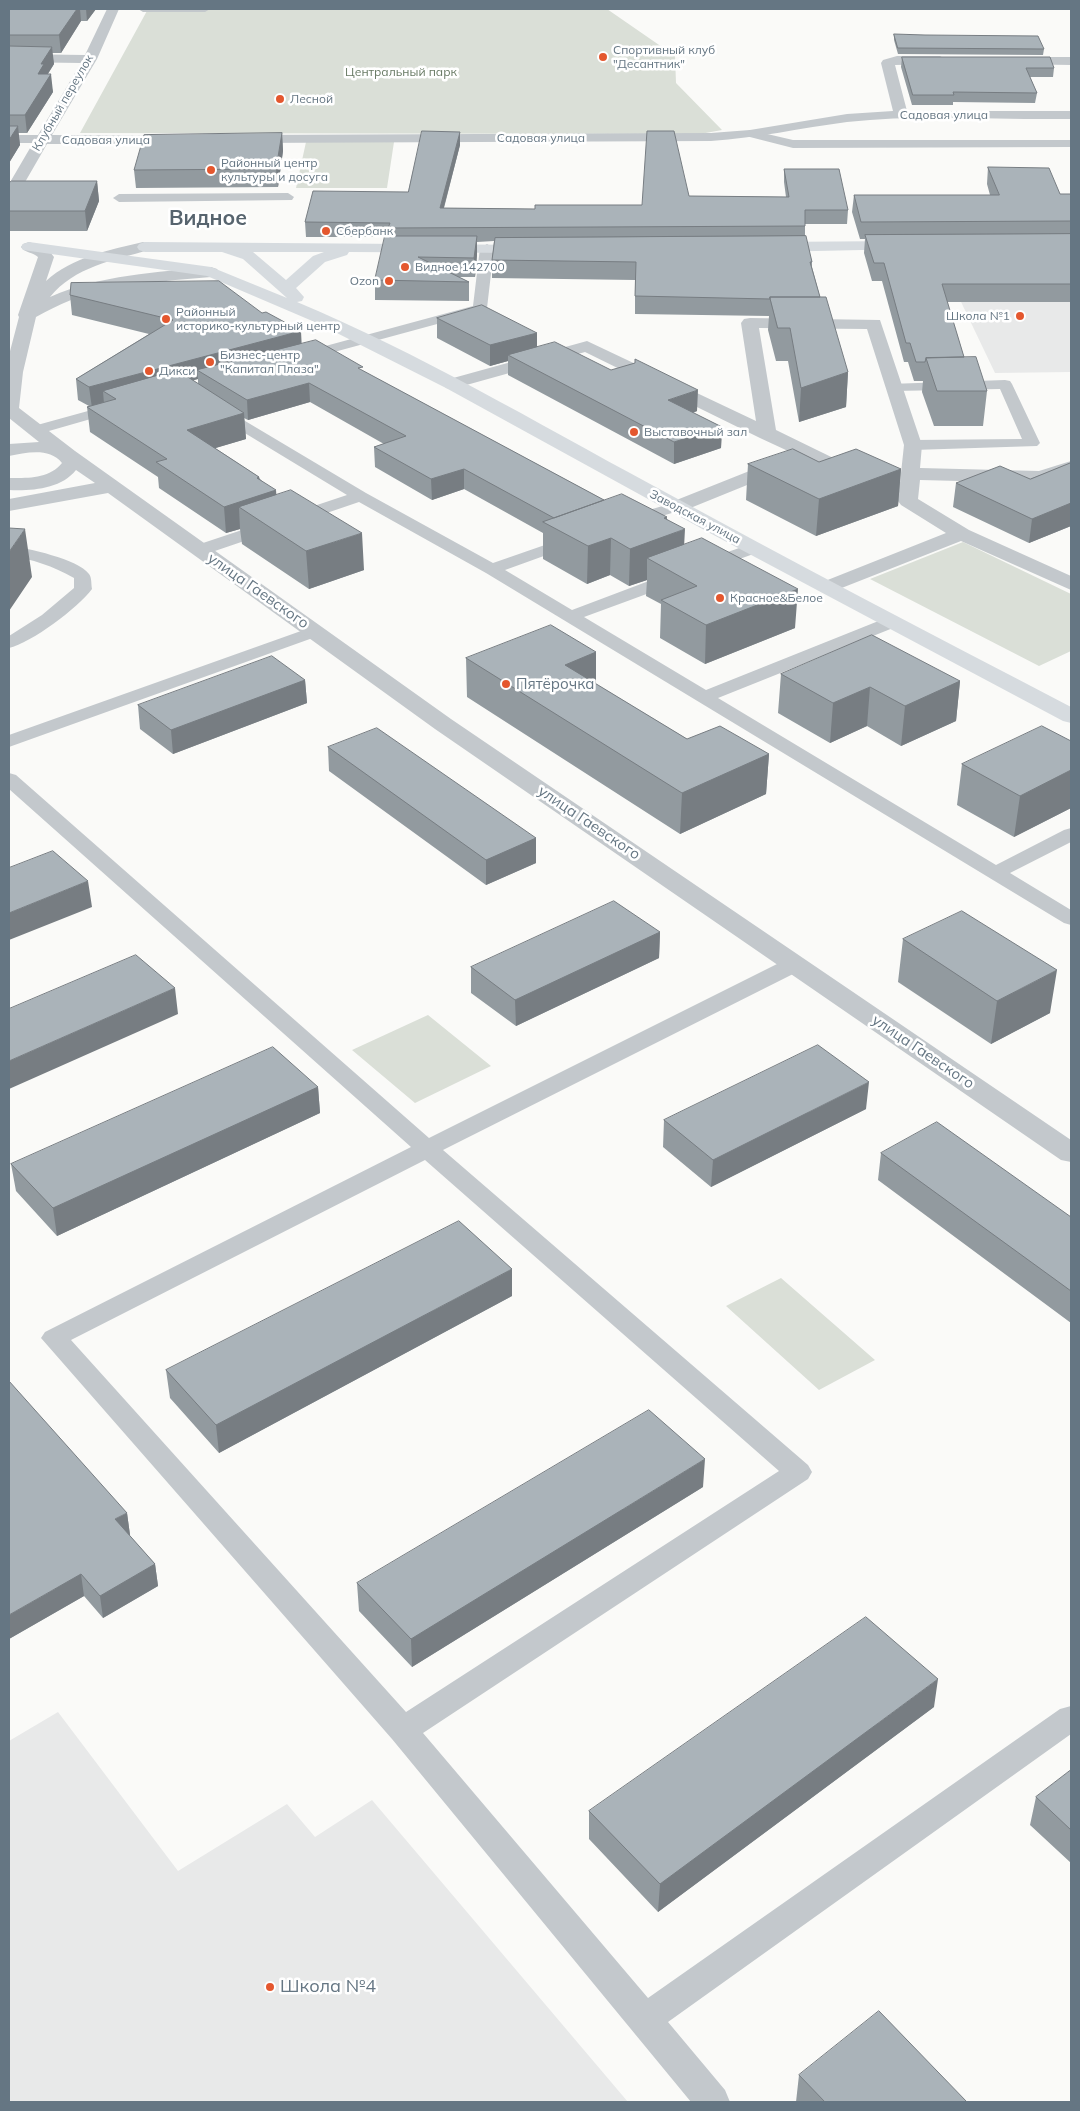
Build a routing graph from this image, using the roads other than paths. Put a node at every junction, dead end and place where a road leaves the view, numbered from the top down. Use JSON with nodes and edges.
{"nodes":[{"id":1,"x":113,"y":9,"type":"edge"},
{"id":2,"x":143,"y":9,"type":"edge"},
{"id":3,"x":205,"y":9,"type":"edge"},
{"id":4,"x":9,"y":58,"type":"edge"},
{"id":5,"x":90,"y":59,"type":"junction"},
{"id":6,"x":955,"y":60,"type":"edge"},
{"id":7,"x":1004,"y":61,"type":"edge"},
{"id":8,"x":1071,"y":61,"type":"edge"},
{"id":9,"x":901,"y":115,"type":"junction"},
{"id":10,"x":1071,"y":115,"type":"edge"},
{"id":11,"x":750,"y":134,"type":"junction"},
{"id":12,"x":9,"y":139,"type":"edge"},
{"id":13,"x":232,"y":139,"type":"edge"},
{"id":14,"x":42,"y":140,"type":"junction"},
{"id":15,"x":194,"y":140,"type":"edge"},
{"id":16,"x":1071,"y":144,"type":"edge"},
{"id":17,"x":9,"y":196,"type":"edge"},
{"id":18,"x":288,"y":197,"type":"dead end"},
{"id":19,"x":119,"y":198,"type":"dead end"},
{"id":20,"x":913,"y":246,"type":"edge"},
{"id":21,"x":22,"y":247,"type":"junction"},
{"id":22,"x":754,"y":247,"type":"edge"},
{"id":23,"x":143,"y":248,"type":"junction"},
{"id":24,"x":221,"y":248,"type":"junction"},
{"id":25,"x":487,"y":248,"type":"junction"},
{"id":26,"x":546,"y":248,"type":"edge"},
{"id":27,"x":352,"y":249,"type":"junction"},
{"id":28,"x":103,"y":257,"type":"junction"},
{"id":29,"x":254,"y":262,"type":"junction"},
{"id":30,"x":194,"y":269,"type":"junction"},
{"id":31,"x":211,"y":272,"type":"junction"},
{"id":32,"x":285,"y":289,"type":"junction"},
{"id":33,"x":26,"y":315,"type":"junction"},
{"id":34,"x":320,"y":318,"type":"junction"},
{"id":35,"x":365,"y":341,"type":"junction"},
{"id":36,"x":14,"y":348,"type":"edge"},
{"id":37,"x":283,"y":362,"type":"edge"},
{"id":38,"x":452,"y":384,"type":"junction"},
{"id":39,"x":894,"y":387,"type":"junction"},
{"id":40,"x":127,"y":404,"type":"edge"},
{"id":41,"x":207,"y":404,"type":"edge"},
{"id":42,"x":9,"y":410,"type":"edge"},
{"id":43,"x":35,"y":430,"type":"junction"},
{"id":44,"x":768,"y":434,"type":"junction"},
{"id":45,"x":913,"y":445,"type":"junction"},
{"id":46,"x":9,"y":450,"type":"edge"},
{"id":47,"x":807,"y":454,"type":"junction"},
{"id":48,"x":68,"y":455,"type":"junction"},
{"id":49,"x":1069,"y":470,"type":"edge"},
{"id":50,"x":910,"y":474,"type":"junction"},
{"id":51,"x":57,"y":477,"type":"junction"},
{"id":52,"x":9,"y":484,"type":"edge"},
{"id":53,"x":874,"y":485,"type":"edge"},
{"id":54,"x":112,"y":486,"type":"junction"},
{"id":55,"x":360,"y":496,"type":"junction"},
{"id":56,"x":38,"y":499,"type":"junction"},
{"id":57,"x":9,"y":505,"type":"edge"},
{"id":58,"x":676,"y":507,"type":"junction"},
{"id":59,"x":609,"y":528,"type":"edge"},
{"id":60,"x":962,"y":534,"type":"junction"},
{"id":61,"x":582,"y":537,"type":"edge"},
{"id":62,"x":753,"y":548,"type":"junction"},
{"id":63,"x":200,"y":550,"type":"junction"},
{"id":64,"x":9,"y":551,"type":"edge"},
{"id":65,"x":492,"y":569,"type":"junction"},
{"id":66,"x":1066,"y":577,"type":"edge"},
{"id":67,"x":827,"y":587,"type":"junction"},
{"id":68,"x":571,"y":616,"type":"junction"},
{"id":69,"x":892,"y":622,"type":"junction"},
{"id":70,"x":315,"y":631,"type":"junction"},
{"id":71,"x":9,"y":643,"type":"edge"},
{"id":72,"x":705,"y":697,"type":"junction"},
{"id":73,"x":1071,"y":716,"type":"edge"},
{"id":74,"x":9,"y":741,"type":"edge"},
{"id":75,"x":9,"y":779,"type":"edge"},
{"id":76,"x":1071,"y":834,"type":"edge"},
{"id":77,"x":997,"y":872,"type":"junction"},
{"id":78,"x":1071,"y":919,"type":"edge"},
{"id":79,"x":795,"y":964,"type":"junction"},
{"id":80,"x":427,"y":1149,"type":"junction"},
{"id":81,"x":1071,"y":1153,"type":"edge"},
{"id":82,"x":1071,"y":1718,"type":"edge"},
{"id":83,"x":403,"y":1730,"type":"junction"},
{"id":84,"x":644,"y":2020,"type":"junction"},
{"id":85,"x":713,"y":2102,"type":"edge"}],
"edges":[{"from":1,"to":5,"type":"street","name":"Клубный переулок"},
{"from":2,"to":3,"type":"lane"},
{"from":4,"to":5,"type":"street"},
{"from":5,"to":14,"type":"street","name":"Клубный переулок"},
{"from":6,"to":9,"type":"street"},
{"from":7,"to":8,"type":"street"},
{"from":9,"to":10,"type":"street","name":"Садовая улица"},
{"from":9,"to":11,"type":"street","name":"Садовая улица"},
{"from":11,"to":13,"type":"street","name":"Садовая улица"},
{"from":11,"to":16,"type":"lane"},
{"from":12,"to":14,"type":"street","name":"Садовая улица"},
{"from":14,"to":15,"type":"street","name":"Садовая улица"},
{"from":14,"to":17,"type":"street","name":"Клубный переулок"},
{"from":18,"to":19,"type":"lane"},
{"from":20,"to":22,"type":"street"},
{"from":21,"to":23,"type":"street"},
{"from":21,"to":28,"type":"street"},
{"from":21,"to":33,"type":"street","name":"улица Гаевского"},
{"from":23,"to":24,"type":"street"},
{"from":23,"to":28,"type":"street"},
{"from":24,"to":27,"type":"street"},
{"from":24,"to":29,"type":"street"},
{"from":24,"to":30,"type":"street"},
{"from":25,"to":26,"type":"street"},
{"from":25,"to":27,"type":"street"},
{"from":25,"to":35,"type":"lane"},
{"from":27,"to":29,"type":"street"},
{"from":27,"to":32,"type":"street"},
{"from":28,"to":30,"type":"street"},
{"from":28,"to":33,"type":"street"},
{"from":29,"to":31,"type":"street"},
{"from":29,"to":32,"type":"street"},
{"from":30,"to":31,"type":"street"},
{"from":31,"to":33,"type":"street"},
{"from":31,"to":34,"type":"street"},
{"from":32,"to":34,"type":"street"},
{"from":33,"to":36,"type":"street","name":"улица Гаевского"},
{"from":34,"to":35,"type":"street","name":"Заводская улица"},
{"from":35,"to":37,"type":"lane"},
{"from":35,"to":38,"type":"street","name":"Заводская улица"},
{"from":36,"to":42,"type":"street","name":"улица Гаевского"},
{"from":38,"to":44,"type":"street"},
{"from":38,"to":58,"type":"street","name":"Заводская улица"},
{"from":39,"to":44,"type":"street"},
{"from":39,"to":45,"type":"street"},
{"from":39,"to":45,"type":"lane"},
{"from":40,"to":43,"type":"lane"},
{"from":41,"to":55,"type":"lane"},
{"from":42,"to":43,"type":"street","name":"улица Гаевского"},
{"from":43,"to":48,"type":"street","name":"улица Гаевского"},
{"from":44,"to":47,"type":"street"},
{"from":45,"to":50,"type":"street"},
{"from":46,"to":48,"type":"street"},
{"from":47,"to":53,"type":"street"},
{"from":47,"to":58,"type":"street"},
{"from":48,"to":51,"type":"street"},
{"from":48,"to":54,"type":"street","name":"улица Гаевского"},
{"from":49,"to":50,"type":"street"},
{"from":50,"to":60,"type":"street"},
{"from":51,"to":52,"type":"street"},
{"from":51,"to":54,"type":"street","name":"улица Гаевского"},
{"from":51,"to":56,"type":"street"},
{"from":54,"to":56,"type":"street"},
{"from":54,"to":63,"type":"street","name":"улица Гаевского"},
{"from":55,"to":63,"type":"lane"},
{"from":55,"to":65,"type":"lane"},
{"from":56,"to":57,"type":"street"},
{"from":58,"to":59,"type":"lane"},
{"from":58,"to":62,"type":"street","name":"Заводская улица"},
{"from":60,"to":66,"type":"street"},
{"from":60,"to":67,"type":"street"},
{"from":61,"to":65,"type":"lane"},
{"from":62,"to":67,"type":"street","name":"Заводская улица"},
{"from":62,"to":68,"type":"lane"},
{"from":63,"to":70,"type":"street","name":"улица Гаевского"},
{"from":64,"to":71,"type":"lane"},
{"from":65,"to":68,"type":"lane"},
{"from":67,"to":69,"type":"street","name":"Заводская улица"},
{"from":68,"to":72,"type":"lane"},
{"from":69,"to":72,"type":"lane"},
{"from":69,"to":73,"type":"street","name":"Заводская улица"},
{"from":70,"to":74,"type":"lane"},
{"from":70,"to":79,"type":"street","name":"улица Гаевского"},
{"from":72,"to":77,"type":"lane"},
{"from":75,"to":80,"type":"lane"},
{"from":76,"to":77,"type":"lane"},
{"from":77,"to":78,"type":"lane"},
{"from":79,"to":80,"type":"lane"},
{"from":79,"to":81,"type":"street","name":"улица Гаевского"},
{"from":80,"to":83,"type":"lane"},
{"from":80,"to":83,"type":"lane"},
{"from":82,"to":84,"type":"lane"},
{"from":83,"to":84,"type":"lane"},
{"from":84,"to":85,"type":"lane"}]}
